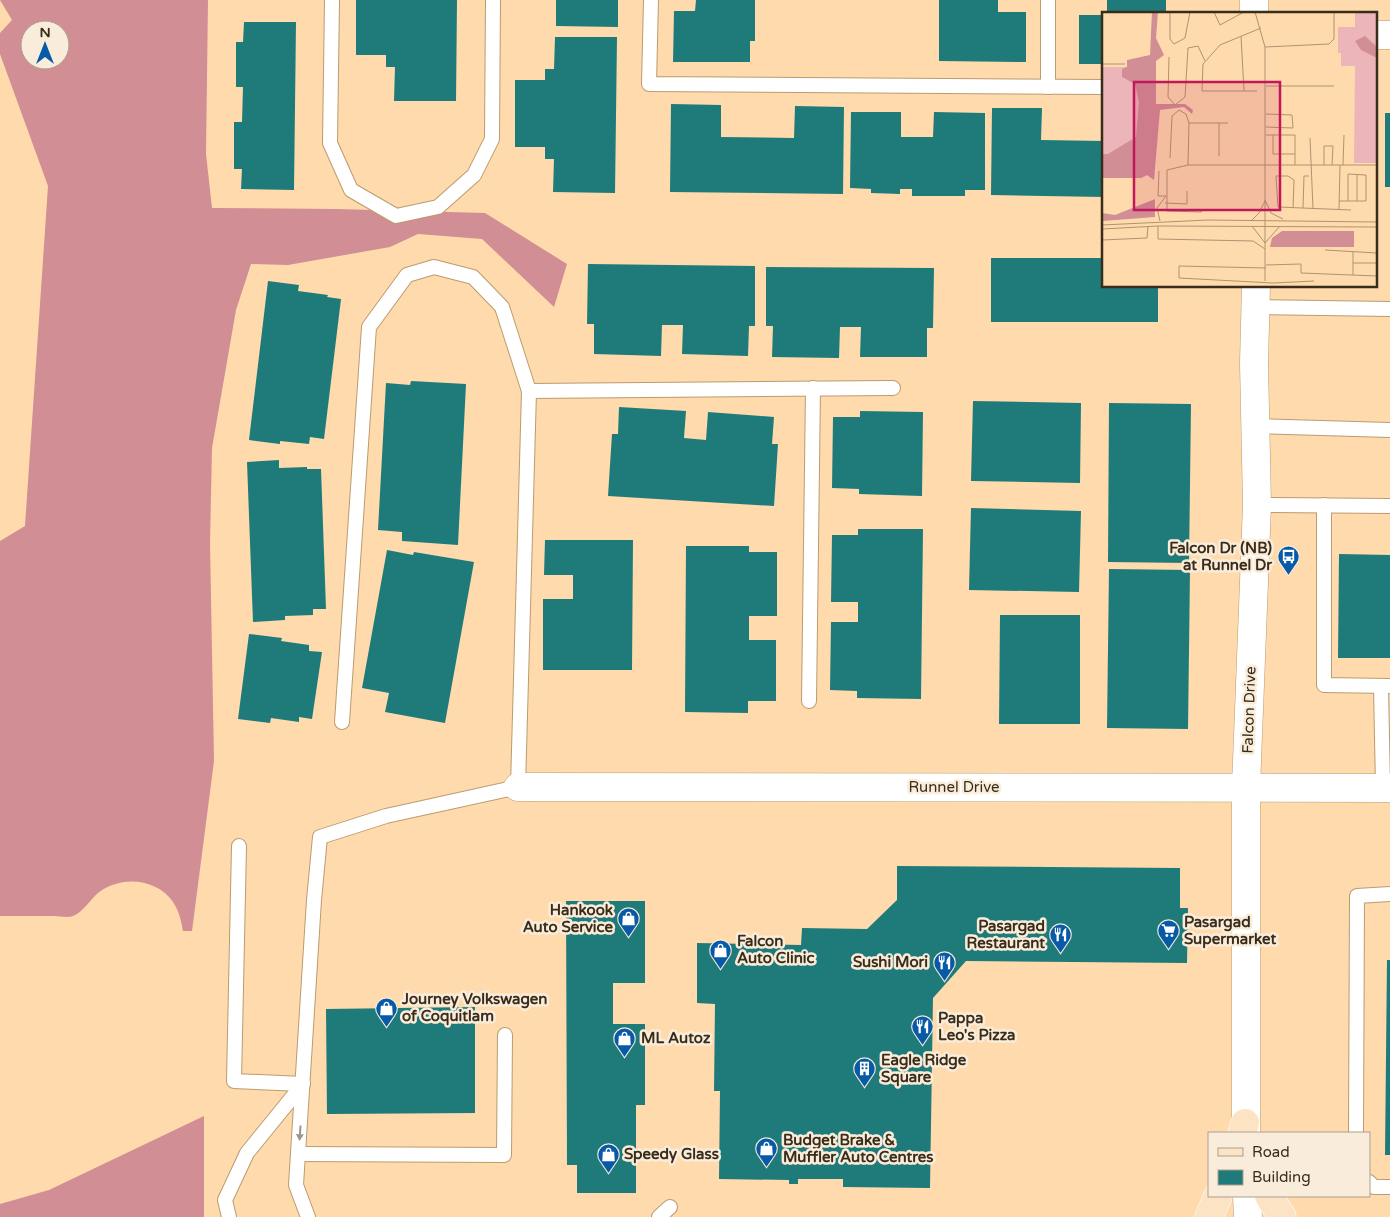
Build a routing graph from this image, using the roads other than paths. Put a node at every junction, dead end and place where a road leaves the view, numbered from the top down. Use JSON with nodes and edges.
{"nodes":[{"id":1,"x":332,"y":0,"type":"edge"},
{"id":2,"x":492,"y":0,"type":"edge"},
{"id":3,"x":652,"y":0,"type":"edge"},
{"id":4,"x":1048,"y":0,"type":"edge"},
{"id":5,"x":1048,"y":87,"type":"junction"},
{"id":6,"x":1102,"y":87,"type":"edge"},
{"id":7,"x":1256,"y":297,"type":"edge"},
{"id":8,"x":1390,"y":309,"type":"edge"},
{"id":9,"x":813,"y":388,"type":"junction"},
{"id":10,"x":893,"y":388,"type":"dead end"},
{"id":11,"x":529,"y":391,"type":"junction"},
{"id":12,"x":1256,"y":426,"type":"junction"},
{"id":13,"x":1390,"y":430,"type":"edge"},
{"id":14,"x":1257,"y":505,"type":"junction"},
{"id":15,"x":1324,"y":505,"type":"junction"},
{"id":16,"x":1390,"y":506,"type":"edge"},
{"id":17,"x":1386,"y":686,"type":"edge"},
{"id":18,"x":809,"y":701,"type":"dead end"},
{"id":19,"x":342,"y":722,"type":"dead end"},
{"id":20,"x":518,"y":786,"type":"junction"},
{"id":21,"x":1246,"y":787,"type":"junction"},
{"id":22,"x":1386,"y":788,"type":"edge"},
{"id":23,"x":239,"y":846,"type":"dead end"},
{"id":24,"x":1390,"y":894,"type":"edge"},
{"id":25,"x":505,"y":1034,"type":"dead end"},
{"id":26,"x":303,"y":1084,"type":"junction"},
{"id":27,"x":1245,"y":1131,"type":"edge"},
{"id":28,"x":1356,"y":1132,"type":"edge"},
{"id":29,"x":298,"y":1154,"type":"junction"},
{"id":30,"x":1370,"y":1183,"type":"edge"},
{"id":31,"x":1390,"y":1187,"type":"edge"},
{"id":32,"x":1218,"y":1197,"type":"edge"},
{"id":33,"x":1247,"y":1197,"type":"edge"},
{"id":34,"x":1270,"y":1197,"type":"edge"},
{"id":35,"x":670,"y":1207,"type":"dead end"},
{"id":36,"x":229,"y":1217,"type":"edge"},
{"id":37,"x":308,"y":1217,"type":"edge"},
{"id":38,"x":659,"y":1217,"type":"edge"},
{"id":39,"x":1209,"y":1217,"type":"edge"},
{"id":40,"x":1248,"y":1217,"type":"edge"},
{"id":41,"x":1282,"y":1217,"type":"edge"}],
"edges":[{"from":1,"to":2,"type":"lane"},
{"from":3,"to":5,"type":"lane"},
{"from":4,"to":5,"type":"lane"},
{"from":5,"to":6,"type":"lane"},
{"from":7,"to":8,"type":"lane"},
{"from":7,"to":12,"type":"street","name":"Falcon Drive"},
{"from":9,"to":10,"type":"lane"},
{"from":9,"to":11,"type":"lane"},
{"from":9,"to":18,"type":"lane"},
{"from":11,"to":19,"type":"lane"},
{"from":11,"to":20,"type":"lane"},
{"from":12,"to":13,"type":"lane"},
{"from":12,"to":14,"type":"street","name":"Falcon Drive"},
{"from":14,"to":15,"type":"lane"},
{"from":14,"to":21,"type":"street","name":"Falcon Drive"},
{"from":15,"to":16,"type":"lane"},
{"from":15,"to":17,"type":"lane"},
{"from":17,"to":22,"type":"lane"},
{"from":20,"to":21,"type":"street","name":"Runnel Drive"},
{"from":20,"to":26,"type":"lane"},
{"from":21,"to":22,"type":"street","name":"Runnel Drive"},
{"from":21,"to":27,"type":"street","name":"Falcon Drive"},
{"from":23,"to":26,"type":"lane"},
{"from":24,"to":28,"type":"lane"},
{"from":25,"to":29,"type":"lane"},
{"from":26,"to":29,"type":"lane","one_way":true},
{"from":26,"to":36,"type":"lane"},
{"from":29,"to":37,"type":"lane"},
{"from":30,"to":31,"type":"lane"},
{"from":32,"to":39,"type":"main road"},
{"from":33,"to":40,"type":"street"},
{"from":34,"to":41,"type":"main road"},
{"from":35,"to":38,"type":"lane"}]}
